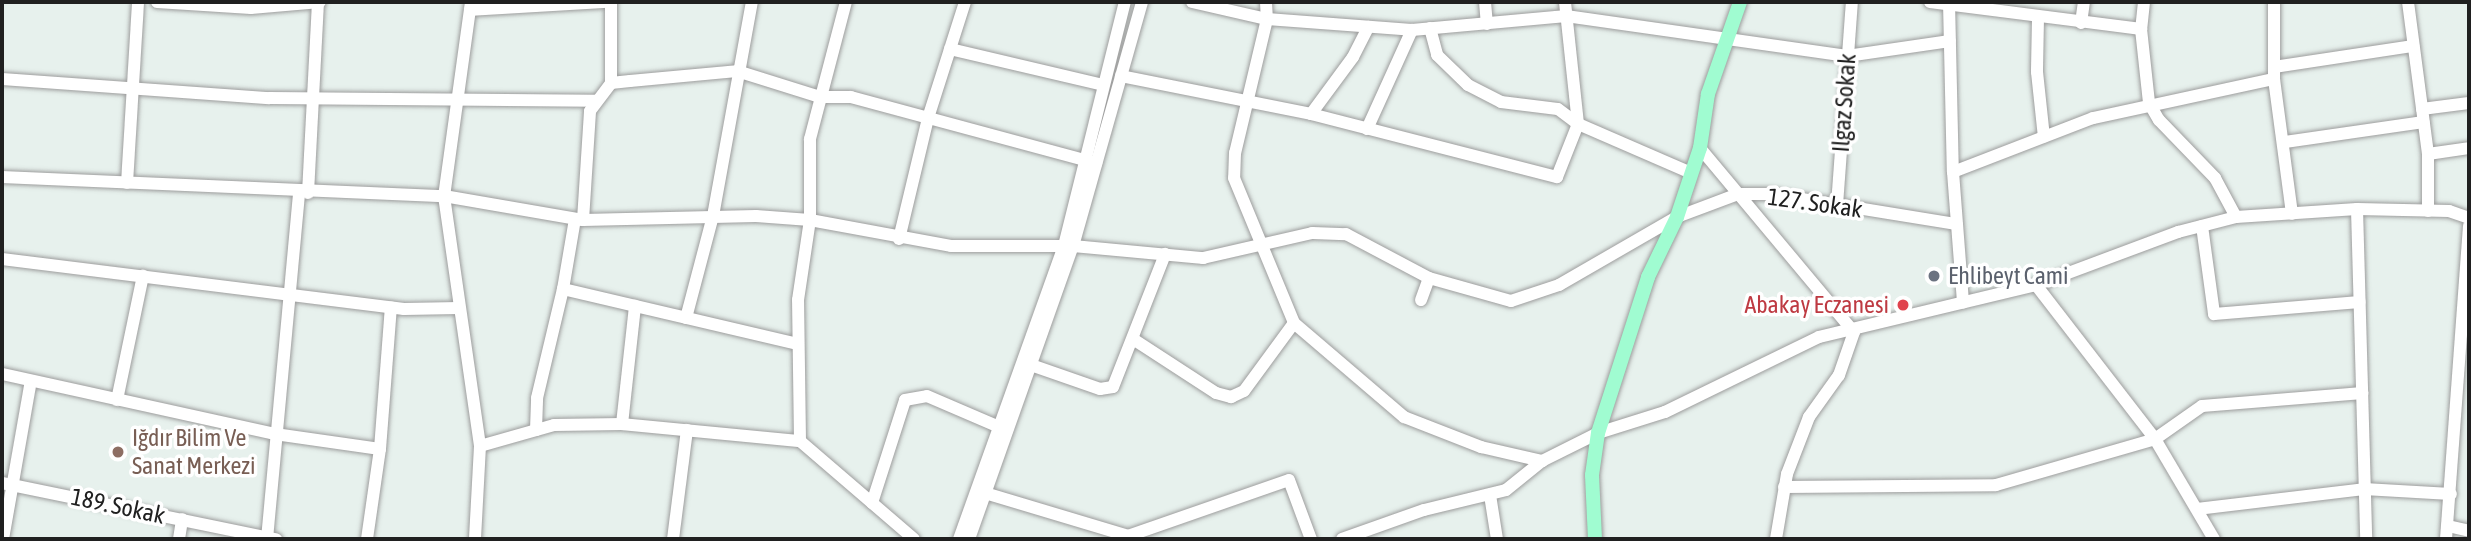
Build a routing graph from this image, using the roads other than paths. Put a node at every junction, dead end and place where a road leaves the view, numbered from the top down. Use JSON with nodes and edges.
{"nodes":[{"id":1,"x":138,"y":2,"type":"edge"},
{"id":2,"x":157,"y":2,"type":"edge"},
{"id":3,"x":609,"y":2,"type":"edge"},
{"id":4,"x":752,"y":2,"type":"edge"},
{"id":5,"x":846,"y":2,"type":"edge"},
{"id":6,"x":961,"y":2,"type":"edge"},
{"id":7,"x":1125,"y":2,"type":"edge"},
{"id":8,"x":1142,"y":2,"type":"edge"},
{"id":9,"x":1192,"y":2,"type":"edge"},
{"id":10,"x":1266,"y":2,"type":"edge"},
{"id":11,"x":1485,"y":2,"type":"edge"},
{"id":12,"x":1565,"y":2,"type":"edge"},
{"id":13,"x":1740,"y":2,"type":"edge"},
{"id":14,"x":1852,"y":2,"type":"edge"},
{"id":15,"x":1930,"y":2,"type":"edge"},
{"id":16,"x":1949,"y":2,"type":"edge"},
{"id":17,"x":2032,"y":2,"type":"edge"},
{"id":18,"x":2084,"y":2,"type":"edge"},
{"id":19,"x":2144,"y":2,"type":"edge"},
{"id":20,"x":2261,"y":2,"type":"edge"},
{"id":21,"x":2274,"y":2,"type":"edge"},
{"id":22,"x":2408,"y":2,"type":"edge"},
{"id":23,"x":319,"y":3,"type":"edge"},
{"id":24,"x":470,"y":6,"type":"edge"},
{"id":25,"x":1566,"y":16,"type":"junction"},
{"id":26,"x":2034,"y":17,"type":"junction"},
{"id":27,"x":1267,"y":19,"type":"junction"},
{"id":28,"x":2081,"y":23,"type":"junction"},
{"id":29,"x":1487,"y":24,"type":"junction"},
{"id":30,"x":1368,"y":27,"type":"junction"},
{"id":31,"x":1430,"y":28,"type":"junction"},
{"id":32,"x":2141,"y":29,"type":"junction"},
{"id":33,"x":1412,"y":30,"type":"junction"},
{"id":34,"x":1726,"y":40,"type":"junction"},
{"id":35,"x":1950,"y":41,"type":"junction"},
{"id":36,"x":2413,"y":46,"type":"junction"},
{"id":37,"x":950,"y":49,"type":"junction"},
{"id":38,"x":1847,"y":56,"type":"junction"},
{"id":39,"x":737,"y":71,"type":"junction"},
{"id":40,"x":2274,"y":73,"type":"junction"},
{"id":41,"x":1121,"y":76,"type":"junction"},
{"id":42,"x":2,"y":79,"type":"edge"},
{"id":43,"x":611,"y":83,"type":"junction"},
{"id":44,"x":1103,"y":85,"type":"junction"},
{"id":45,"x":133,"y":87,"type":"junction"},
{"id":46,"x":312,"y":97,"type":"junction"},
{"id":47,"x":820,"y":97,"type":"junction"},
{"id":48,"x":460,"y":99,"type":"junction"},
{"id":49,"x":1247,"y":100,"type":"junction"},
{"id":50,"x":595,"y":101,"type":"junction"},
{"id":51,"x":2149,"y":103,"type":"junction"},
{"id":52,"x":2469,"y":103,"type":"edge"},
{"id":53,"x":1311,"y":114,"type":"junction"},
{"id":54,"x":2423,"y":115,"type":"junction"},
{"id":55,"x":928,"y":118,"type":"junction"},
{"id":56,"x":1578,"y":124,"type":"junction"},
{"id":57,"x":1367,"y":129,"type":"junction"},
{"id":58,"x":2044,"y":137,"type":"junction"},
{"id":59,"x":2285,"y":142,"type":"junction"},
{"id":60,"x":1700,"y":148,"type":"junction"},
{"id":61,"x":2469,"y":148,"type":"edge"},
{"id":62,"x":2428,"y":154,"type":"junction"},
{"id":63,"x":1091,"y":162,"type":"junction"},
{"id":64,"x":1953,"y":172,"type":"junction"},
{"id":65,"x":1691,"y":173,"type":"junction"},
{"id":66,"x":2,"y":177,"type":"edge"},
{"id":67,"x":127,"y":183,"type":"junction"},
{"id":68,"x":304,"y":193,"type":"junction"},
{"id":69,"x":1738,"y":194,"type":"junction"},
{"id":70,"x":444,"y":196,"type":"junction"},
{"id":71,"x":1836,"y":205,"type":"junction"},
{"id":72,"x":2357,"y":209,"type":"junction"},
{"id":73,"x":2428,"y":211,"type":"junction"},
{"id":74,"x":2292,"y":214,"type":"junction"},
{"id":75,"x":713,"y":216,"type":"junction"},
{"id":76,"x":1677,"y":217,"type":"junction"},
{"id":77,"x":2236,"y":217,"type":"junction"},
{"id":78,"x":2469,"y":218,"type":"edge"},
{"id":79,"x":579,"y":219,"type":"junction"},
{"id":80,"x":810,"y":220,"type":"junction"},
{"id":81,"x":1957,"y":224,"type":"junction"},
{"id":82,"x":2202,"y":226,"type":"junction"},
{"id":83,"x":2469,"y":226,"type":"edge"},
{"id":84,"x":899,"y":239,"type":"junction"},
{"id":85,"x":1069,"y":246,"type":"junction"},
{"id":86,"x":1259,"y":246,"type":"junction"},
{"id":87,"x":1164,"y":254,"type":"junction"},
{"id":88,"x":2,"y":259,"type":"edge"},
{"id":89,"x":143,"y":276,"type":"junction"},
{"id":90,"x":1429,"y":278,"type":"junction"},
{"id":91,"x":2036,"y":285,"type":"junction"},
{"id":92,"x":563,"y":289,"type":"junction"},
{"id":93,"x":289,"y":294,"type":"junction"},
{"id":94,"x":1421,"y":300,"type":"dead end"},
{"id":95,"x":2360,"y":302,"type":"junction"},
{"id":96,"x":1963,"y":303,"type":"junction"},
{"id":97,"x":635,"y":306,"type":"junction"},
{"id":98,"x":391,"y":307,"type":"junction"},
{"id":99,"x":459,"y":308,"type":"junction"},
{"id":100,"x":686,"y":318,"type":"junction"},
{"id":101,"x":1294,"y":323,"type":"junction"},
{"id":102,"x":1854,"y":332,"type":"junction"},
{"id":103,"x":1133,"y":338,"type":"junction"},
{"id":104,"x":797,"y":344,"type":"junction"},
{"id":105,"x":1031,"y":365,"type":"junction"},
{"id":106,"x":2,"y":374,"type":"edge"},
{"id":107,"x":31,"y":381,"type":"junction"},
{"id":108,"x":2362,"y":393,"type":"junction"},
{"id":109,"x":117,"y":400,"type":"junction"},
{"id":110,"x":622,"y":424,"type":"junction"},
{"id":111,"x":999,"y":427,"type":"junction"},
{"id":112,"x":536,"y":430,"type":"junction"},
{"id":113,"x":687,"y":430,"type":"junction"},
{"id":114,"x":1598,"y":433,"type":"junction"},
{"id":115,"x":275,"y":435,"type":"junction"},
{"id":116,"x":2155,"y":439,"type":"junction"},
{"id":117,"x":800,"y":441,"type":"junction"},
{"id":118,"x":480,"y":446,"type":"junction"},
{"id":119,"x":380,"y":449,"type":"junction"},
{"id":120,"x":1542,"y":461,"type":"junction"},
{"id":121,"x":7,"y":484,"type":"edge"},
{"id":122,"x":1784,"y":487,"type":"junction"},
{"id":123,"x":2364,"y":489,"type":"junction"},
{"id":124,"x":985,"y":493,"type":"junction"},
{"id":125,"x":2451,"y":494,"type":"junction"},
{"id":126,"x":1490,"y":495,"type":"junction"},
{"id":127,"x":872,"y":503,"type":"junction"},
{"id":128,"x":2197,"y":509,"type":"junction"},
{"id":129,"x":182,"y":519,"type":"junction"},
{"id":130,"x":2469,"y":531,"type":"edge"},
{"id":131,"x":2447,"y":533,"type":"edge"},
{"id":132,"x":3,"y":539,"type":"edge"},
{"id":133,"x":179,"y":539,"type":"edge"},
{"id":134,"x":270,"y":539,"type":"edge"},
{"id":135,"x":367,"y":539,"type":"edge"},
{"id":136,"x":475,"y":539,"type":"edge"},
{"id":137,"x":673,"y":539,"type":"edge"},
{"id":138,"x":914,"y":539,"type":"edge"},
{"id":139,"x":959,"y":539,"type":"edge"},
{"id":140,"x":969,"y":539,"type":"edge"},
{"id":141,"x":1311,"y":539,"type":"edge"},
{"id":142,"x":1342,"y":539,"type":"edge"},
{"id":143,"x":1497,"y":539,"type":"edge"},
{"id":144,"x":1595,"y":539,"type":"edge"},
{"id":145,"x":1776,"y":539,"type":"edge"},
{"id":146,"x":2214,"y":539,"type":"edge"},
{"id":147,"x":2366,"y":539,"type":"edge"}],
"edges":[{"from":1,"to":45,"type":"street"},
{"from":2,"to":23,"type":"street"},
{"from":3,"to":24,"type":"street"},
{"from":3,"to":43,"type":"street"},
{"from":4,"to":39,"type":"street"},
{"from":5,"to":47,"type":"street"},
{"from":6,"to":37,"type":"street"},
{"from":7,"to":44,"type":"street"},
{"from":8,"to":41,"type":"street"},
{"from":9,"to":27,"type":"street"},
{"from":10,"to":27,"type":"street"},
{"from":11,"to":29,"type":"street"},
{"from":12,"to":25,"type":"street"},
{"from":13,"to":34,"type":"main road"},
{"from":14,"to":38,"type":"street","name":"Ilgaz Sokak"},
{"from":15,"to":16,"type":"street"},
{"from":16,"to":26,"type":"street"},
{"from":16,"to":35,"type":"street"},
{"from":17,"to":26,"type":"street"},
{"from":18,"to":28,"type":"street"},
{"from":19,"to":32,"type":"street"},
{"from":20,"to":21,"type":"street"},
{"from":21,"to":40,"type":"street"},
{"from":22,"to":36,"type":"street"},
{"from":23,"to":46,"type":"street"},
{"from":24,"to":48,"type":"street"},
{"from":25,"to":29,"type":"street"},
{"from":25,"to":34,"type":"street"},
{"from":25,"to":56,"type":"street"},
{"from":26,"to":28,"type":"street"},
{"from":26,"to":58,"type":"street"},
{"from":27,"to":30,"type":"street"},
{"from":27,"to":49,"type":"street"},
{"from":28,"to":32,"type":"street"},
{"from":29,"to":31,"type":"street"},
{"from":30,"to":33,"type":"street"},
{"from":30,"to":53,"type":"street"},
{"from":31,"to":33,"type":"street"},
{"from":31,"to":56,"type":"street"},
{"from":32,"to":51,"type":"street"},
{"from":33,"to":57,"type":"street"},
{"from":34,"to":38,"type":"street"},
{"from":34,"to":60,"type":"main road"},
{"from":35,"to":38,"type":"street"},
{"from":35,"to":64,"type":"street"},
{"from":36,"to":40,"type":"street"},
{"from":36,"to":54,"type":"street"},
{"from":37,"to":44,"type":"street"},
{"from":37,"to":55,"type":"street"},
{"from":38,"to":71,"type":"street","name":"Ilgaz Sokak"},
{"from":39,"to":43,"type":"street"},
{"from":39,"to":47,"type":"street"},
{"from":39,"to":75,"type":"street"},
{"from":40,"to":51,"type":"street"},
{"from":40,"to":59,"type":"street"},
{"from":41,"to":49,"type":"street"},
{"from":41,"to":63,"type":"street"},
{"from":42,"to":45,"type":"street"},
{"from":43,"to":50,"type":"street"},
{"from":44,"to":63,"type":"street"},
{"from":45,"to":46,"type":"street"},
{"from":45,"to":67,"type":"street"},
{"from":46,"to":48,"type":"street"},
{"from":46,"to":68,"type":"street"},
{"from":47,"to":55,"type":"street"},
{"from":47,"to":80,"type":"street"},
{"from":48,"to":50,"type":"street"},
{"from":48,"to":70,"type":"street"},
{"from":49,"to":53,"type":"street"},
{"from":49,"to":86,"type":"street"},
{"from":50,"to":79,"type":"street"},
{"from":51,"to":58,"type":"street"},
{"from":51,"to":77,"type":"street"},
{"from":52,"to":54,"type":"street"},
{"from":53,"to":57,"type":"street"},
{"from":54,"to":59,"type":"street"},
{"from":54,"to":62,"type":"street"},
{"from":55,"to":63,"type":"street"},
{"from":55,"to":84,"type":"street"},
{"from":56,"to":57,"type":"street"},
{"from":56,"to":65,"type":"street"},
{"from":58,"to":64,"type":"street"},
{"from":59,"to":74,"type":"street"},
{"from":60,"to":65,"type":"main road"},
{"from":60,"to":69,"type":"street"},
{"from":61,"to":62,"type":"street"},
{"from":62,"to":73,"type":"street"},
{"from":63,"to":85,"type":"street"},
{"from":64,"to":81,"type":"street"},
{"from":65,"to":76,"type":"main road"},
{"from":66,"to":67,"type":"street"},
{"from":67,"to":68,"type":"street"},
{"from":68,"to":70,"type":"street"},
{"from":68,"to":93,"type":"street"},
{"from":69,"to":71,"type":"street","name":"127. Sokak"},
{"from":69,"to":76,"type":"street","name":"127. Sokak"},
{"from":69,"to":102,"type":"street"},
{"from":70,"to":79,"type":"street"},
{"from":70,"to":99,"type":"street"},
{"from":71,"to":81,"type":"street","name":"127. Sokak"},
{"from":72,"to":73,"type":"street"},
{"from":72,"to":74,"type":"street"},
{"from":72,"to":95,"type":"street"},
{"from":73,"to":78,"type":"street"},
{"from":74,"to":77,"type":"street"},
{"from":75,"to":79,"type":"street"},
{"from":75,"to":80,"type":"street"},
{"from":75,"to":100,"type":"street"},
{"from":76,"to":90,"type":"street","name":"127. Sokak"},
{"from":76,"to":114,"type":"main road"},
{"from":77,"to":82,"type":"street"},
{"from":79,"to":92,"type":"street"},
{"from":80,"to":84,"type":"street"},
{"from":80,"to":104,"type":"street"},
{"from":81,"to":96,"type":"street"},
{"from":82,"to":91,"type":"street"},
{"from":82,"to":95,"type":"street"},
{"from":83,"to":125,"type":"street"},
{"from":84,"to":85,"type":"street"},
{"from":85,"to":87,"type":"street"},
{"from":85,"to":105,"type":"street"},
{"from":85,"to":111,"type":"street"},
{"from":86,"to":87,"type":"street"},
{"from":86,"to":90,"type":"street","name":"127. Sokak"},
{"from":86,"to":101,"type":"street"},
{"from":87,"to":103,"type":"street"},
{"from":88,"to":89,"type":"street"},
{"from":89,"to":93,"type":"street"},
{"from":89,"to":109,"type":"street"},
{"from":90,"to":94,"type":"street"},
{"from":91,"to":96,"type":"street"},
{"from":91,"to":116,"type":"street"},
{"from":92,"to":97,"type":"street"},
{"from":92,"to":112,"type":"street"},
{"from":93,"to":98,"type":"street"},
{"from":93,"to":115,"type":"street"},
{"from":95,"to":108,"type":"street"},
{"from":96,"to":102,"type":"street"},
{"from":97,"to":100,"type":"street"},
{"from":97,"to":110,"type":"street"},
{"from":98,"to":99,"type":"street"},
{"from":98,"to":119,"type":"street"},
{"from":99,"to":118,"type":"street"},
{"from":100,"to":104,"type":"street"},
{"from":101,"to":103,"type":"street"},
{"from":101,"to":120,"type":"street"},
{"from":102,"to":114,"type":"street"},
{"from":102,"to":122,"type":"street"},
{"from":103,"to":105,"type":"street"},
{"from":104,"to":117,"type":"street"},
{"from":105,"to":124,"type":"street"},
{"from":106,"to":107,"type":"street"},
{"from":107,"to":109,"type":"street"},
{"from":107,"to":121,"type":"street"},
{"from":108,"to":116,"type":"street"},
{"from":108,"to":123,"type":"street"},
{"from":109,"to":115,"type":"street"},
{"from":110,"to":112,"type":"street"},
{"from":110,"to":113,"type":"street"},
{"from":111,"to":127,"type":"street"},
{"from":111,"to":139,"type":"street"},
{"from":112,"to":118,"type":"street"},
{"from":113,"to":117,"type":"street"},
{"from":113,"to":137,"type":"street"},
{"from":114,"to":120,"type":"street"},
{"from":114,"to":144,"type":"main road"},
{"from":115,"to":119,"type":"street"},
{"from":115,"to":134,"type":"street"},
{"from":116,"to":122,"type":"street"},
{"from":116,"to":128,"type":"street"},
{"from":117,"to":127,"type":"street"},
{"from":118,"to":136,"type":"street"},
{"from":119,"to":135,"type":"street"},
{"from":120,"to":126,"type":"street"},
{"from":121,"to":129,"type":"street","name":"189. Sokak"},
{"from":121,"to":132,"type":"street"},
{"from":122,"to":145,"type":"street"},
{"from":123,"to":125,"type":"street"},
{"from":123,"to":128,"type":"street"},
{"from":123,"to":147,"type":"street"},
{"from":124,"to":140,"type":"street"},
{"from":124,"to":141,"type":"street"},
{"from":125,"to":131,"type":"street"},
{"from":126,"to":142,"type":"street"},
{"from":126,"to":143,"type":"street"},
{"from":127,"to":138,"type":"street"},
{"from":128,"to":146,"type":"street"},
{"from":129,"to":133,"type":"street"},
{"from":129,"to":134,"type":"street","name":"189. Sokak"},
{"from":130,"to":131,"type":"street"}]}
